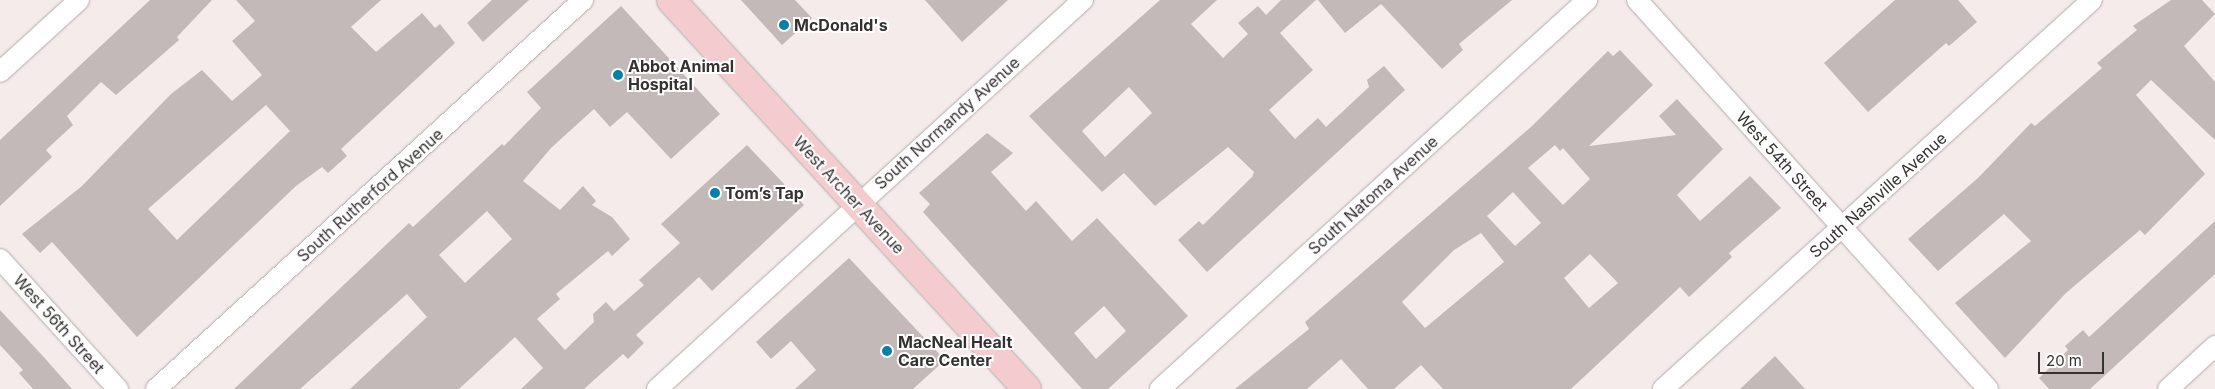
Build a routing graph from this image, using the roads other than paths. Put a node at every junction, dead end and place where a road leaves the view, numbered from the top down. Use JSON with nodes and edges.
{"nodes":[{"id":1,"x":78,"y":0,"type":"edge"},
{"id":2,"x":583,"y":0,"type":"edge"},
{"id":3,"x":671,"y":0,"type":"edge"},
{"id":4,"x":1082,"y":0,"type":"edge"},
{"id":5,"x":1587,"y":0,"type":"edge"},
{"id":6,"x":1637,"y":0,"type":"edge"},
{"id":7,"x":2092,"y":0,"type":"edge"},
{"id":8,"x":0,"y":72,"type":"edge"},
{"id":9,"x":858,"y":204,"type":"junction"},
{"id":10,"x":1842,"y":227,"type":"junction"},
{"id":11,"x":0,"y":259,"type":"edge"},
{"id":12,"x":2215,"y":346,"type":"edge"},
{"id":13,"x":118,"y":389,"type":"edge"},
{"id":14,"x":156,"y":389,"type":"edge"},
{"id":15,"x":658,"y":389,"type":"edge"},
{"id":16,"x":1028,"y":389,"type":"edge"},
{"id":17,"x":1160,"y":389,"type":"edge"},
{"id":18,"x":1663,"y":389,"type":"edge"},
{"id":19,"x":1988,"y":389,"type":"edge"},
{"id":20,"x":2168,"y":389,"type":"edge"}],
"edges":[{"from":1,"to":8,"type":"street"},
{"from":2,"to":14,"type":"street","name":"South Rutherford Avenue"},
{"from":3,"to":9,"type":"main road","name":"West Archer Avenue"},
{"from":4,"to":9,"type":"street","name":"South Normandy Avenue"},
{"from":5,"to":17,"type":"street","name":"South Natoma Avenue"},
{"from":6,"to":10,"type":"street","name":"West 54th Street"},
{"from":7,"to":10,"type":"street","name":"South Nashville Avenue"},
{"from":9,"to":15,"type":"street","name":"South Normandy Avenue"},
{"from":9,"to":16,"type":"main road","name":"West Archer Avenue"},
{"from":10,"to":18,"type":"street","name":"South Nashville Avenue"},
{"from":10,"to":19,"type":"street","name":"West 54th Street"},
{"from":11,"to":13,"type":"street","name":"West 56th Street"},
{"from":12,"to":20,"type":"street"}]}
